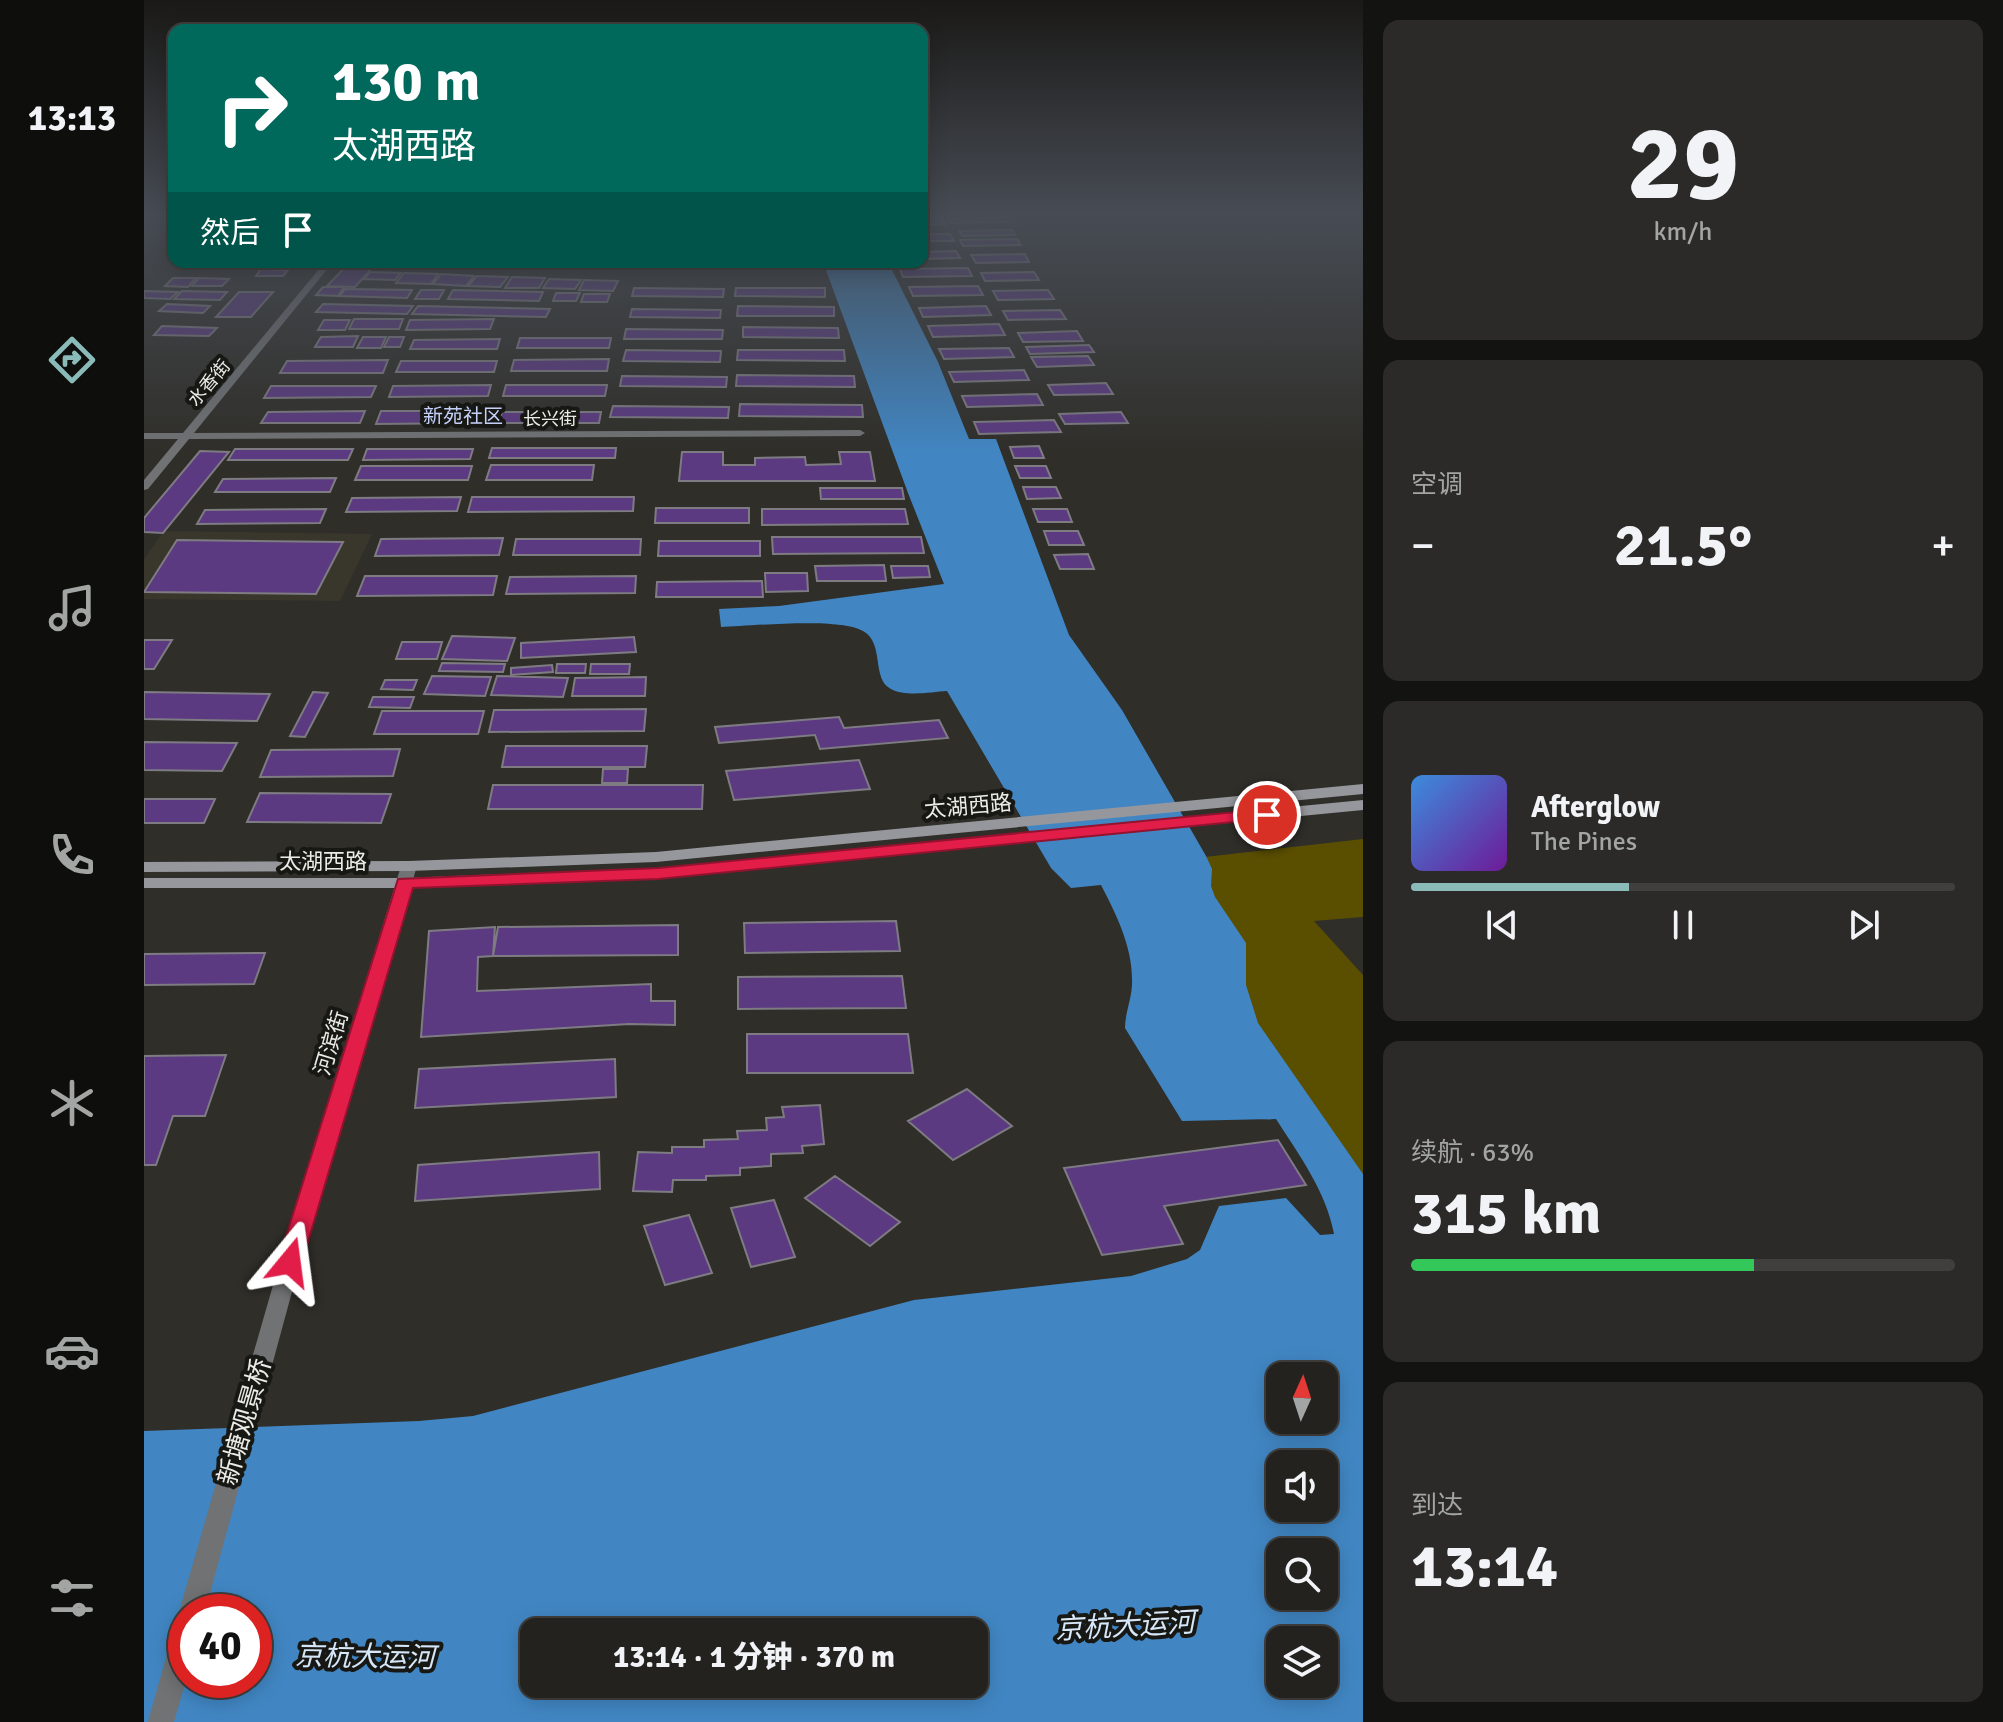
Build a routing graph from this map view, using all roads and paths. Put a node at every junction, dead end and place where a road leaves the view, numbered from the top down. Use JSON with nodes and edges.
{"nodes":[{"id":1,"x":302,"y":294,"type":"edge"},
{"id":2,"x":860,"y":433,"type":"dead end"},
{"id":3,"x":144,"y":436,"type":"edge"},
{"id":4,"x":185,"y":436,"type":"junction"},
{"id":5,"x":144,"y":487,"type":"edge"},
{"id":6,"x":1363,"y":789,"type":"edge"},
{"id":7,"x":1363,"y":805,"type":"edge"},
{"id":8,"x":1024,"y":831,"type":"junction"},
{"id":9,"x":144,"y":867,"type":"edge"},
{"id":10,"x":407,"y":874,"type":"junction"},
{"id":11,"x":144,"y":883,"type":"edge"},
{"id":12,"x":298,"y":1233,"type":"joint"},
{"id":13,"x":197,"y":1594,"type":"edge"},
{"id":14,"x":168,"y":1697,"type":"edge"},
{"id":15,"x":161,"y":1722,"type":"edge"}],
"edges":[{"from":1,"to":4,"type":"street","name":"水香街"},
{"from":2,"to":4,"type":"street","name":"长兴街"},
{"from":3,"to":4,"type":"street","name":"长兴街"},
{"from":4,"to":5,"type":"street","name":"水香街"},
{"from":6,"to":8,"type":"main road","name":"太湖西路"},
{"from":7,"to":8,"type":"main road","name":"太湖西路"},
{"from":8,"to":10,"type":"main road","name":"太湖西路"},
{"from":9,"to":10,"type":"main road","name":"太湖西路"},
{"from":10,"to":11,"type":"main road","name":"太湖西路"},
{"from":10,"to":12,"type":"street","name":"河滨街"},
{"from":12,"to":13,"type":"street","name":"新塘观景桥"},
{"from":14,"to":15,"type":"street"}]}
